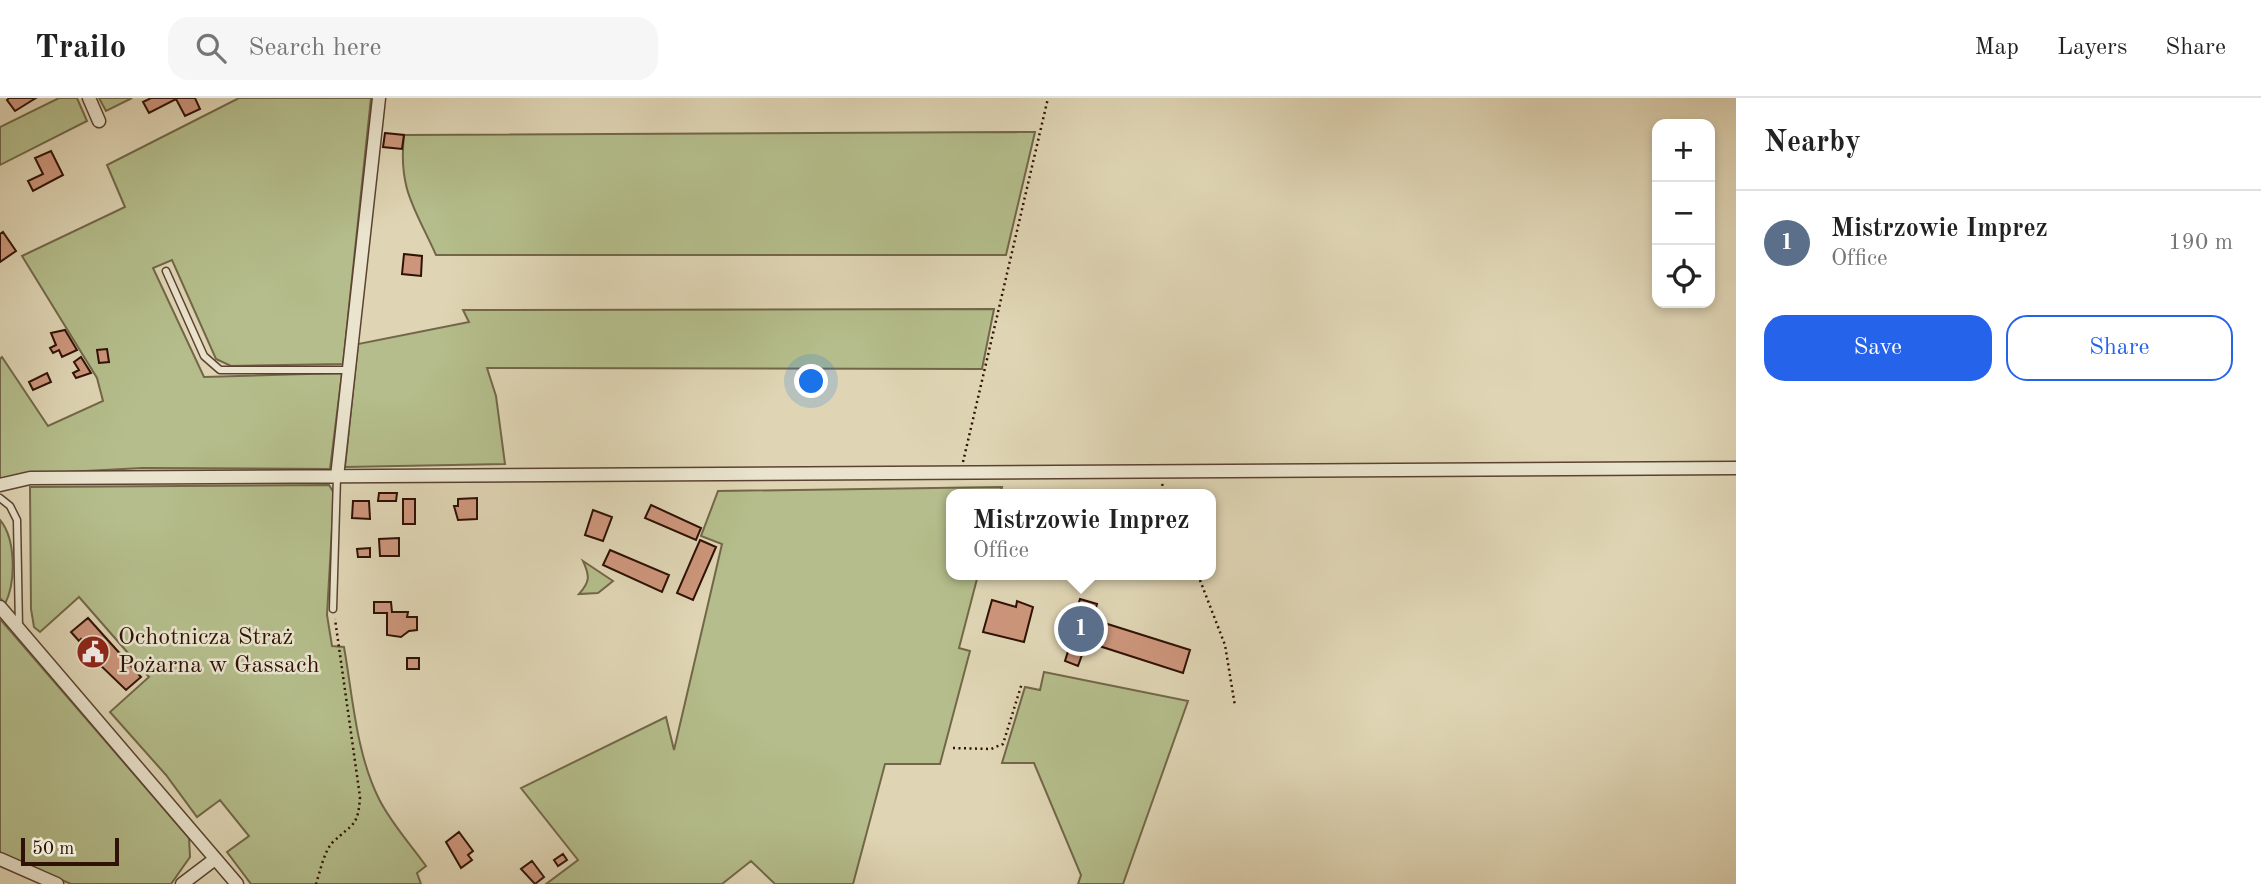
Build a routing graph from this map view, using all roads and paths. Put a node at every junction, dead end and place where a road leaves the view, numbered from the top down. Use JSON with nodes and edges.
{"nodes":[{"id":1,"x":89,"y":98,"type":"edge"},
{"id":2,"x":379,"y":98,"type":"edge"},
{"id":3,"x":1048,"y":98,"type":"edge"},
{"id":4,"x":99,"y":121,"type":"dead end"},
{"id":5,"x":166,"y":271,"type":"dead end"},
{"id":6,"x":350,"y":370,"type":"junction"},
{"id":7,"x":1736,"y":468,"type":"edge"},
{"id":8,"x":961,"y":472,"type":"junction"},
{"id":9,"x":337,"y":477,"type":"junction"},
{"id":10,"x":0,"y":485,"type":"edge"},
{"id":11,"x":0,"y":498,"type":"edge"},
{"id":12,"x":1200,"y":580,"type":"edge"},
{"id":13,"x":0,"y":607,"type":"edge"},
{"id":14,"x":333,"y":609,"type":"joint"},
{"id":15,"x":19,"y":629,"type":"junction"},
{"id":16,"x":1022,"y":683,"type":"dead end"},
{"id":17,"x":1235,"y":706,"type":"dead end"},
{"id":18,"x":953,"y":748,"type":"dead end"},
{"id":19,"x":0,"y":859,"type":"edge"},
{"id":20,"x":215,"y":859,"type":"junction"},
{"id":21,"x":57,"y":884,"type":"edge"},
{"id":22,"x":182,"y":884,"type":"edge"},
{"id":23,"x":237,"y":884,"type":"edge"},
{"id":24,"x":316,"y":884,"type":"edge"}],
"edges":[{"from":1,"to":4,"type":"street"},
{"from":2,"to":6,"type":"street"},
{"from":3,"to":8,"type":"path"},
{"from":5,"to":6,"type":"lane"},
{"from":6,"to":9,"type":"street"},
{"from":7,"to":8,"type":"street"},
{"from":8,"to":9,"type":"street"},
{"from":9,"to":10,"type":"street"},
{"from":9,"to":14,"type":"lane"},
{"from":11,"to":15,"type":"lane"},
{"from":12,"to":17,"type":"path"},
{"from":13,"to":15,"type":"street"},
{"from":14,"to":24,"type":"path"},
{"from":15,"to":20,"type":"street"},
{"from":16,"to":18,"type":"path"},
{"from":19,"to":21,"type":"street"},
{"from":20,"to":22,"type":"street"},
{"from":20,"to":23,"type":"street"}]}
